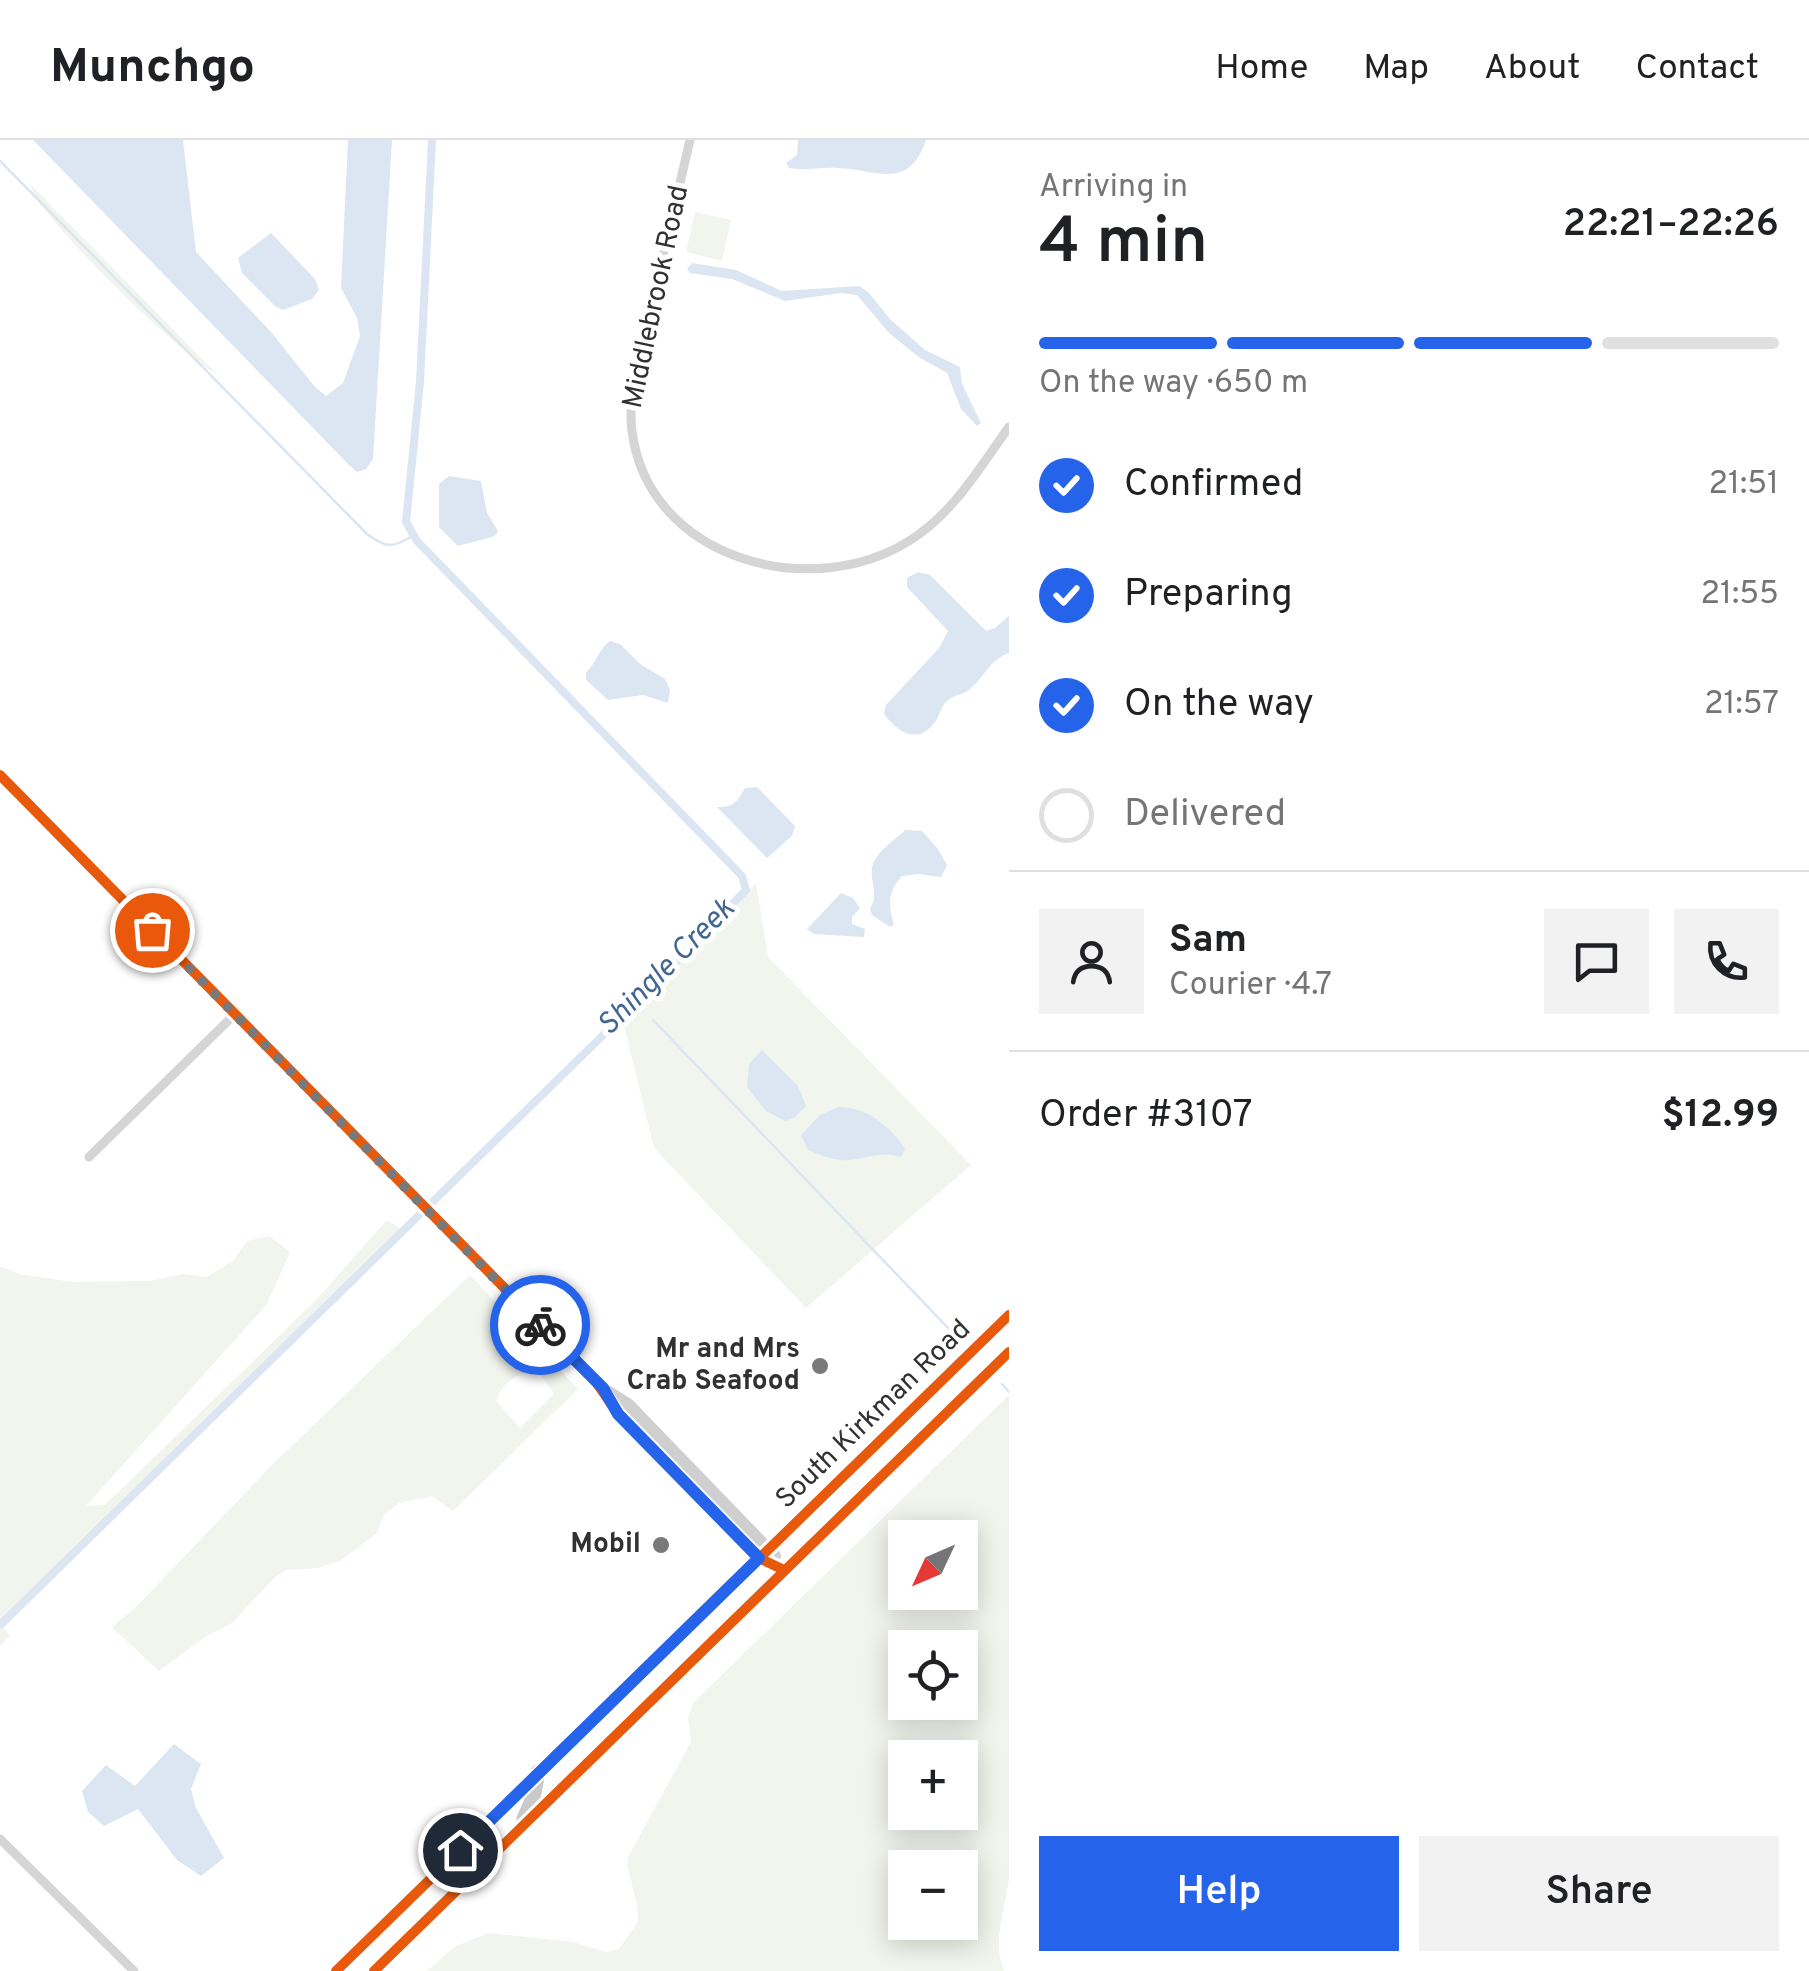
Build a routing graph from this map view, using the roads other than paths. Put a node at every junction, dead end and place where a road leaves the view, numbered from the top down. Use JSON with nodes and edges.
{"nodes":[{"id":1,"x":690,"y":140,"type":"edge"},
{"id":2,"x":1009,"y":427,"type":"edge"},
{"id":3,"x":0,"y":775,"type":"edge"},
{"id":4,"x":235,"y":1014,"type":"junction"},
{"id":5,"x":88,"y":1158,"type":"dead end"},
{"id":6,"x":1009,"y":1315,"type":"edge"},
{"id":7,"x":1009,"y":1352,"type":"edge"},
{"id":8,"x":764,"y":1552,"type":"junction"},
{"id":9,"x":784,"y":1570,"type":"junction"},
{"id":10,"x":538,"y":1772,"type":"junction"},
{"id":11,"x":520,"y":1827,"type":"junction"},
{"id":12,"x":0,"y":1838,"type":"edge"},
{"id":13,"x":134,"y":1971,"type":"edge"},
{"id":14,"x":336,"y":1971,"type":"edge"},
{"id":15,"x":374,"y":1971,"type":"edge"}],
"edges":[{"from":1,"to":2,"type":"street","name":"Middlebrook Road"},
{"from":3,"to":4,"type":"street"},
{"from":4,"to":5,"type":"street"},
{"from":4,"to":8,"type":"street"},
{"from":6,"to":8,"type":"main road","name":"South Kirkman Road"},
{"from":7,"to":9,"type":"main road","name":"South Kirkman Road"},
{"from":8,"to":9,"type":"street"},
{"from":8,"to":10,"type":"main road","name":"South Kirkman Road"},
{"from":9,"to":11,"type":"main road","name":"South Kirkman Road"},
{"from":10,"to":11,"type":"main road"},
{"from":10,"to":14,"type":"main road","name":"South Kirkman Road"},
{"from":11,"to":15,"type":"main road","name":"South Kirkman Road"},
{"from":12,"to":13,"type":"street"}]}
